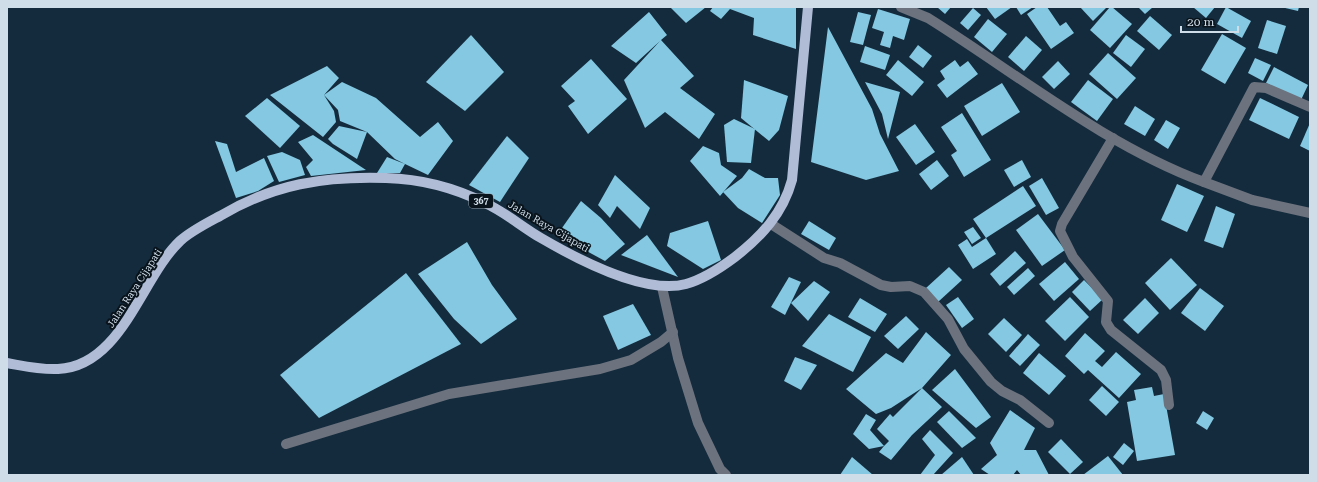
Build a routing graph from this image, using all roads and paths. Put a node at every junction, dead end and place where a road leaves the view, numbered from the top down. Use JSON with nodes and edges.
{"nodes":[{"id":1,"x":808,"y":7,"type":"edge"},
{"id":2,"x":901,"y":7,"type":"edge"},
{"id":3,"x":1310,"y":107,"type":"edge"},
{"id":4,"x":1113,"y":138,"type":"junction"},
{"id":5,"x":1204,"y":182,"type":"junction"},
{"id":6,"x":1310,"y":213,"type":"edge"},
{"id":7,"x":771,"y":224,"type":"junction"},
{"id":8,"x":662,"y":286,"type":"junction"},
{"id":9,"x":673,"y":332,"type":"junction"},
{"id":10,"x":7,"y":363,"type":"edge"},
{"id":11,"x":1169,"y":405,"type":"dead end"},
{"id":12,"x":1049,"y":423,"type":"dead end"},
{"id":13,"x":286,"y":444,"type":"dead end"},
{"id":14,"x":726,"y":475,"type":"edge"}],
"edges":[{"from":1,"to":7,"type":"main road","name":"Jalan Raya Cijapati","number":"367"},
{"from":2,"to":4,"type":"street"},
{"from":3,"to":5,"type":"street"},
{"from":4,"to":5,"type":"street"},
{"from":4,"to":11,"type":"street"},
{"from":5,"to":6,"type":"street"},
{"from":7,"to":8,"type":"main road","name":"Jalan Raya Cijapati","number":"367"},
{"from":7,"to":12,"type":"street"},
{"from":8,"to":9,"type":"street"},
{"from":8,"to":10,"type":"main road","name":"Jalan Raya Cijapati","number":"367"},
{"from":9,"to":13,"type":"street"},
{"from":9,"to":14,"type":"street"}]}
